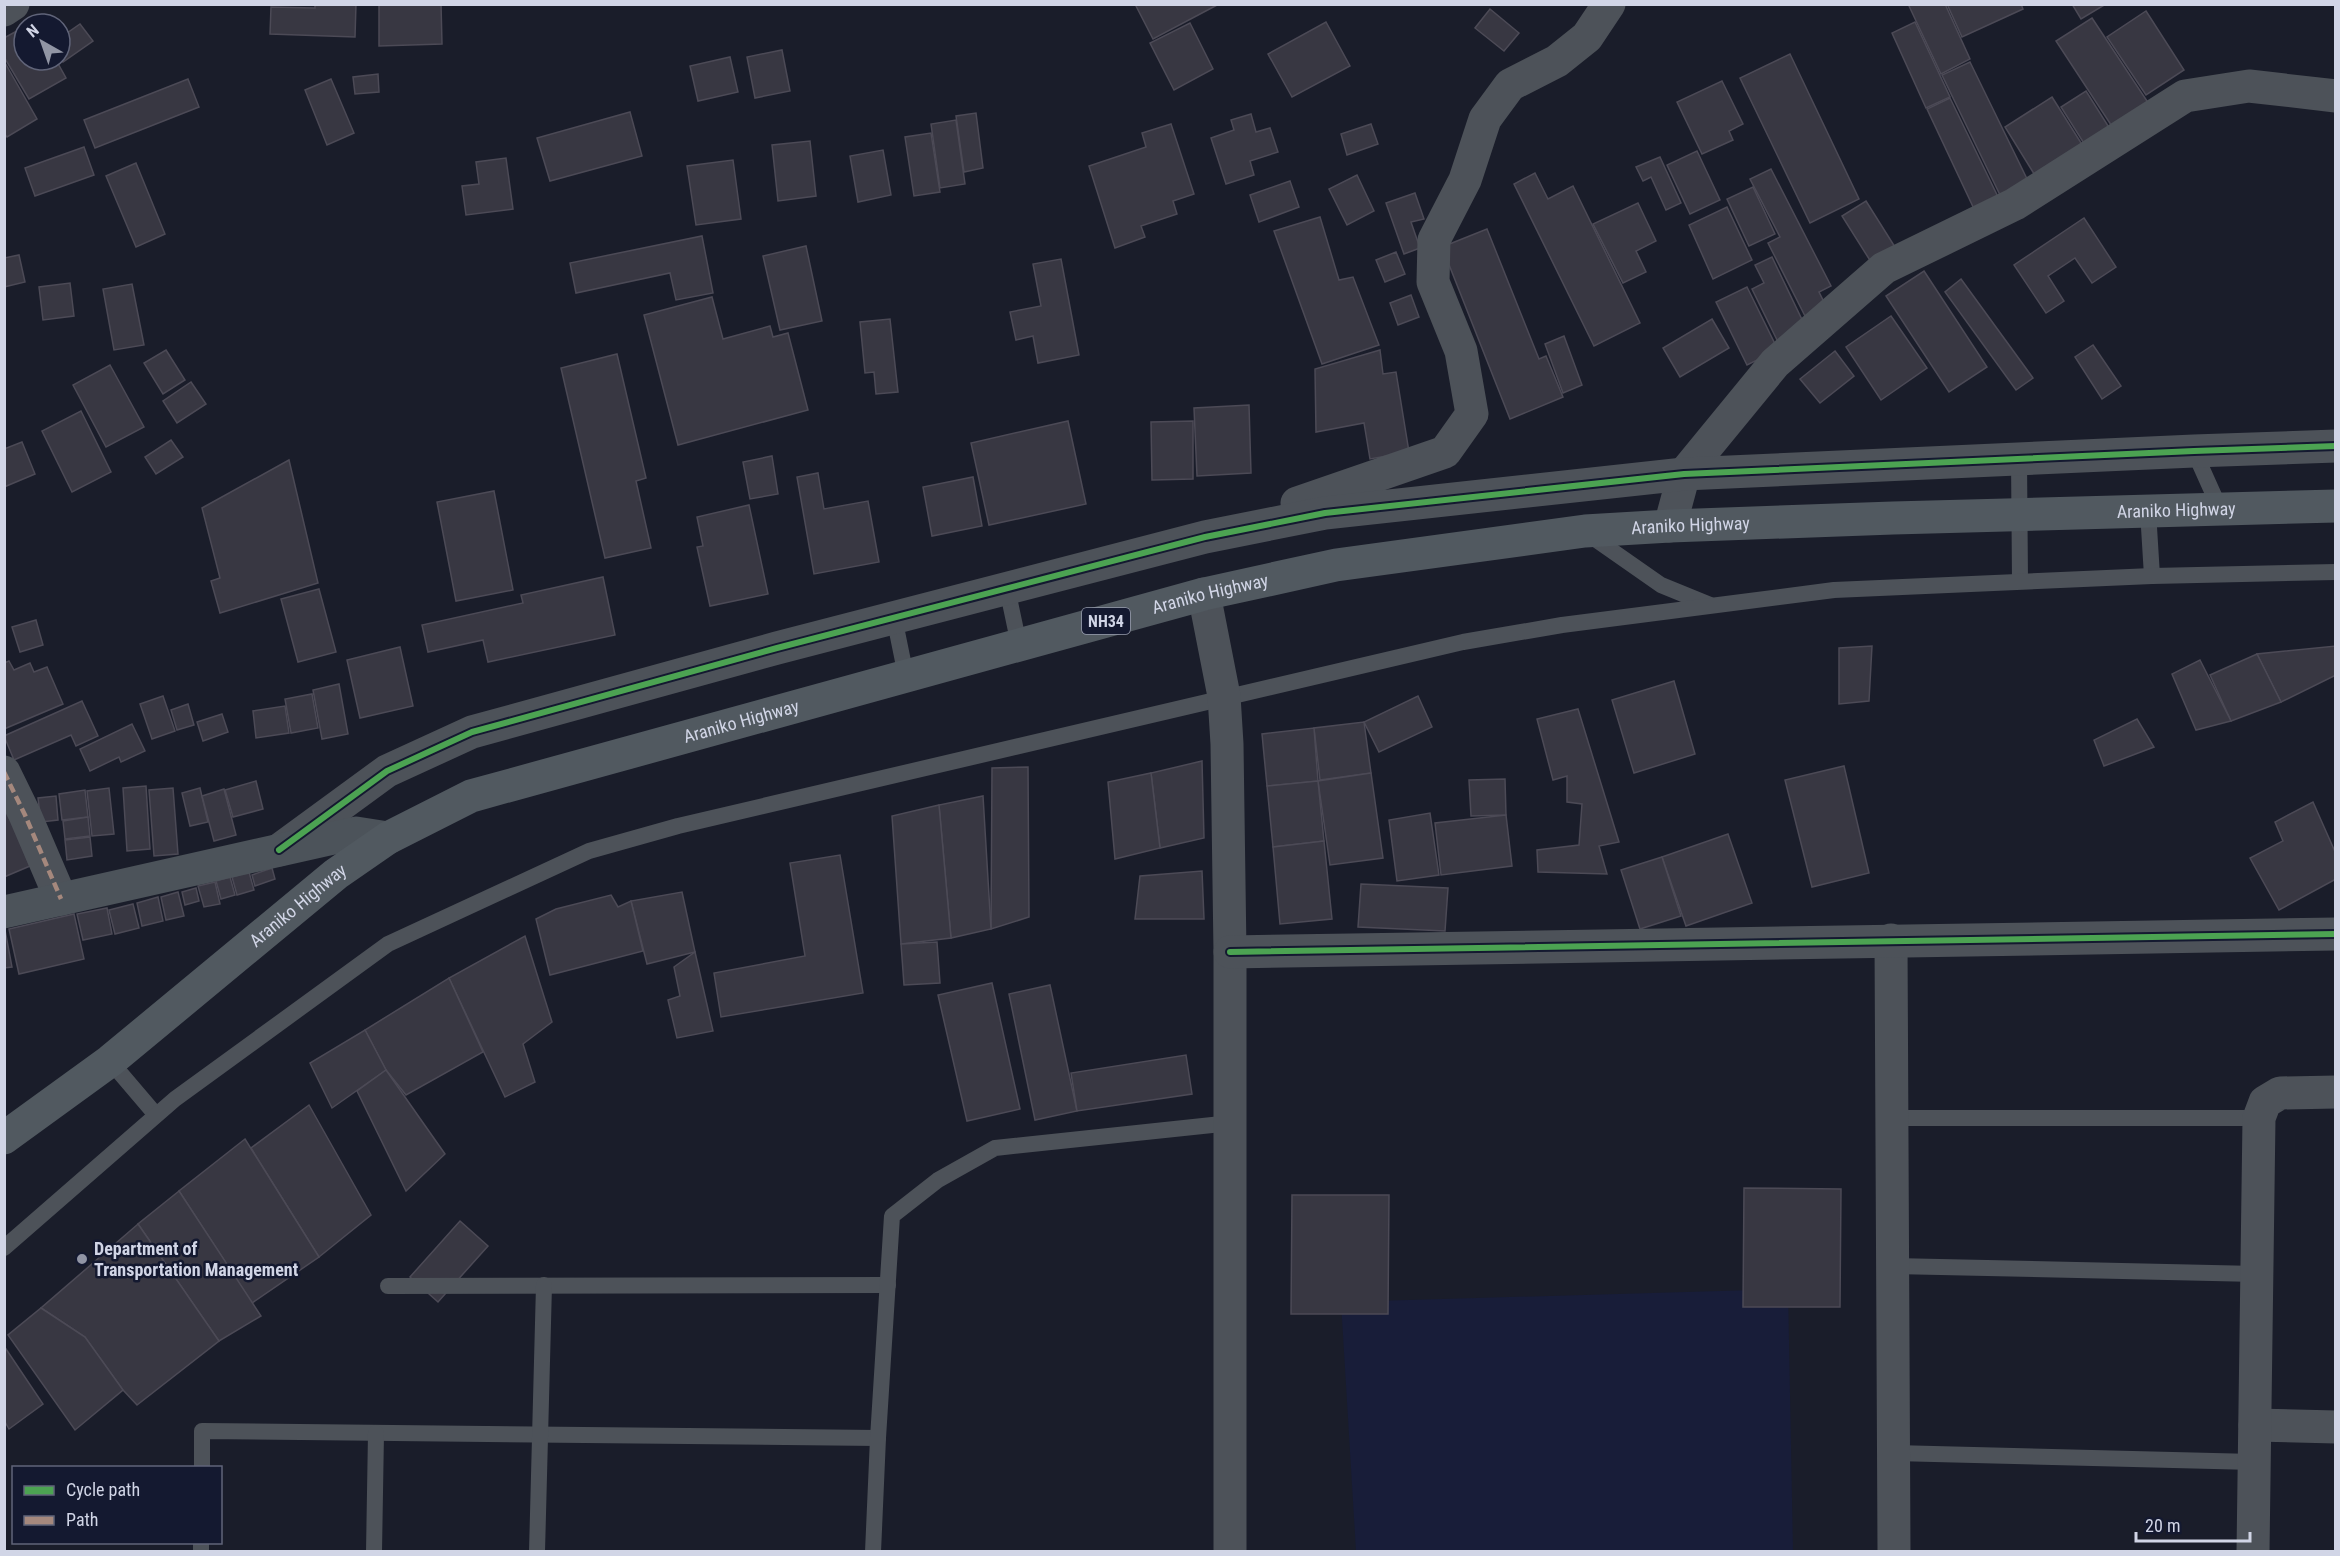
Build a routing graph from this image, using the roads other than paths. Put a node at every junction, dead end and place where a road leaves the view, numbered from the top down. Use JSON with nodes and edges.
{"nodes":[{"id":1,"x":13,"y":4,"type":"edge"},
{"id":2,"x":1609,"y":4,"type":"edge"},
{"id":3,"x":4,"y":10,"type":"edge"},
{"id":4,"x":2336,"y":96,"type":"edge"},
{"id":5,"x":2336,"y":446,"type":"edge"},
{"id":6,"x":2194,"y":451,"type":"junction"},
{"id":7,"x":2019,"y":459,"type":"junction"},
{"id":8,"x":1684,"y":474,"type":"junction"},
{"id":9,"x":2336,"y":506,"type":"edge"},
{"id":10,"x":2220,"y":509,"type":"junction"},
{"id":11,"x":2148,"y":511,"type":"junction"},
{"id":12,"x":2018,"y":514,"type":"junction"},
{"id":13,"x":1670,"y":526,"type":"junction"},
{"id":14,"x":1585,"y":531,"type":"junction"},
{"id":15,"x":1205,"y":537,"type":"junction"},
{"id":16,"x":2336,"y":572,"type":"edge"},
{"id":17,"x":2152,"y":576,"type":"junction"},
{"id":18,"x":2020,"y":581,"type":"junction"},
{"id":19,"x":1007,"y":588,"type":"junction"},
{"id":20,"x":1204,"y":594,"type":"junction"},
{"id":21,"x":1711,"y":605,"type":"junction"},
{"id":22,"x":894,"y":617,"type":"junction"},
{"id":23,"x":1019,"y":645,"type":"junction"},
{"id":24,"x":906,"y":676,"type":"junction"},
{"id":25,"x":1224,"y":696,"type":"junction"},
{"id":26,"x":4,"y":772,"type":"edge"},
{"id":27,"x":388,"y":838,"type":"junction"},
{"id":28,"x":279,"y":850,"type":"junction"},
{"id":29,"x":61,"y":899,"type":"junction"},
{"id":30,"x":4,"y":912,"type":"edge"},
{"id":31,"x":2336,"y":934,"type":"edge"},
{"id":32,"x":1891,"y":940,"type":"junction"},
{"id":33,"x":1230,"y":952,"type":"junction"},
{"id":34,"x":110,"y":1061,"type":"junction"},
{"id":35,"x":2336,"y":1092,"type":"edge"},
{"id":36,"x":156,"y":1115,"type":"junction"},
{"id":37,"x":1892,"y":1118,"type":"junction"},
{"id":38,"x":2259,"y":1118,"type":"junction"},
{"id":39,"x":1231,"y":1123,"type":"junction"},
{"id":40,"x":4,"y":1138,"type":"edge"},
{"id":41,"x":4,"y":1248,"type":"edge"},
{"id":42,"x":1893,"y":1266,"type":"junction"},
{"id":43,"x":2257,"y":1274,"type":"junction"},
{"id":44,"x":888,"y":1285,"type":"junction"},
{"id":45,"x":388,"y":1286,"type":"dead end"},
{"id":46,"x":544,"y":1286,"type":"junction"},
{"id":47,"x":2255,"y":1425,"type":"junction"},
{"id":48,"x":2336,"y":1427,"type":"edge"},
{"id":49,"x":375,"y":1432,"type":"junction"},
{"id":50,"x":540,"y":1433,"type":"junction"},
{"id":51,"x":878,"y":1438,"type":"junction"},
{"id":52,"x":1894,"y":1454,"type":"junction"},
{"id":53,"x":2254,"y":1462,"type":"junction"},
{"id":54,"x":202,"y":1466,"type":"edge"},
{"id":55,"x":374,"y":1551,"type":"edge"},
{"id":56,"x":537,"y":1551,"type":"edge"},
{"id":57,"x":873,"y":1551,"type":"edge"},
{"id":58,"x":1230,"y":1551,"type":"edge"},
{"id":59,"x":1894,"y":1551,"type":"edge"},
{"id":60,"x":2253,"y":1551,"type":"edge"}],
"edges":[{"from":1,"to":3,"type":"street"},
{"from":2,"to":15,"type":"street"},
{"from":4,"to":8,"type":"street"},
{"from":5,"to":6,"type":"street"},
{"from":6,"to":7,"type":"street"},
{"from":6,"to":10,"type":"lane"},
{"from":7,"to":8,"type":"street"},
{"from":7,"to":12,"type":"lane"},
{"from":8,"to":13,"type":"street"},
{"from":8,"to":15,"type":"street"},
{"from":9,"to":10,"type":"highway","name":"Araniko Highway","number":"NH34"},
{"from":10,"to":11,"type":"highway","name":"Araniko Highway","number":"NH34"},
{"from":11,"to":12,"type":"highway","name":"Araniko Highway","number":"NH34"},
{"from":11,"to":17,"type":"lane"},
{"from":12,"to":13,"type":"highway","name":"Araniko Highway","number":"NH34"},
{"from":12,"to":18,"type":"lane"},
{"from":13,"to":14,"type":"highway","name":"Araniko Highway","number":"NH34"},
{"from":14,"to":20,"type":"highway","name":"Araniko Highway","number":"NH34"},
{"from":14,"to":21,"type":"lane"},
{"from":15,"to":19,"type":"street"},
{"from":16,"to":17,"type":"lane"},
{"from":17,"to":18,"type":"lane"},
{"from":18,"to":21,"type":"lane"},
{"from":19,"to":22,"type":"street"},
{"from":19,"to":23,"type":"lane"},
{"from":20,"to":23,"type":"highway","name":"Araniko Highway","number":"NH34"},
{"from":20,"to":25,"type":"street"},
{"from":21,"to":25,"type":"lane"},
{"from":22,"to":24,"type":"lane"},
{"from":22,"to":28,"type":"street"},
{"from":23,"to":24,"type":"highway","name":"Araniko Highway","number":"NH34"},
{"from":24,"to":27,"type":"highway","name":"Araniko Highway","number":"NH34"},
{"from":25,"to":33,"type":"street"},
{"from":25,"to":36,"type":"lane"},
{"from":26,"to":29,"type":"street"},
{"from":27,"to":28,"type":"main road"},
{"from":27,"to":34,"type":"highway","name":"Araniko Highway","number":"NH34"},
{"from":28,"to":29,"type":"main road"},
{"from":29,"to":30,"type":"main road"},
{"from":31,"to":32,"type":"street"},
{"from":32,"to":33,"type":"street"},
{"from":32,"to":37,"type":"street"},
{"from":33,"to":39,"type":"street"},
{"from":34,"to":36,"type":"lane"},
{"from":34,"to":40,"type":"highway","name":"Araniko Highway","number":"NH34"},
{"from":35,"to":38,"type":"street"},
{"from":36,"to":41,"type":"lane"},
{"from":37,"to":38,"type":"lane"},
{"from":37,"to":42,"type":"street"},
{"from":38,"to":43,"type":"street"},
{"from":39,"to":44,"type":"lane"},
{"from":39,"to":58,"type":"street"},
{"from":42,"to":43,"type":"lane"},
{"from":42,"to":52,"type":"street"},
{"from":43,"to":47,"type":"street"},
{"from":44,"to":46,"type":"lane"},
{"from":44,"to":51,"type":"lane"},
{"from":45,"to":46,"type":"lane"},
{"from":46,"to":50,"type":"lane"},
{"from":47,"to":48,"type":"street"},
{"from":47,"to":53,"type":"street"},
{"from":49,"to":50,"type":"lane"},
{"from":49,"to":54,"type":"lane"},
{"from":49,"to":55,"type":"lane"},
{"from":50,"to":51,"type":"lane"},
{"from":50,"to":56,"type":"lane"},
{"from":51,"to":57,"type":"lane"},
{"from":52,"to":53,"type":"lane"},
{"from":52,"to":59,"type":"street"},
{"from":53,"to":60,"type":"street"}]}
